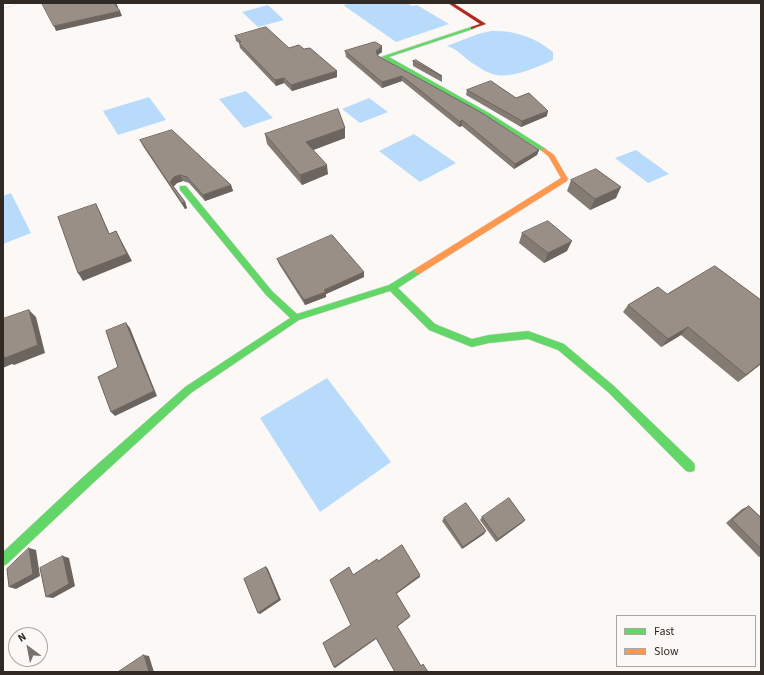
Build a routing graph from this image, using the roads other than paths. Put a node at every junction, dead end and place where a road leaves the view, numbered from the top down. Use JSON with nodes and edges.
{"nodes":[{"id":1,"x":10,"y":3,"type":"edge"},
{"id":2,"x":450,"y":3,"type":"edge"},
{"id":3,"x":3,"y":5,"type":"edge"},
{"id":4,"x":183,"y":188,"type":"dead end"},
{"id":5,"x":392,"y":287,"type":"junction"},
{"id":6,"x":296,"y":318,"type":"junction"},
{"id":7,"x":690,"y":467,"type":"dead end"},
{"id":8,"x":3,"y":560,"type":"edge"}],
"edges":[{"from":1,"to":3,"type":"street"},
{"from":2,"to":5,"type":"street"},
{"from":4,"to":6,"type":"street"},
{"from":5,"to":6,"type":"street"},
{"from":5,"to":7,"type":"street"},
{"from":6,"to":8,"type":"street"}]}
